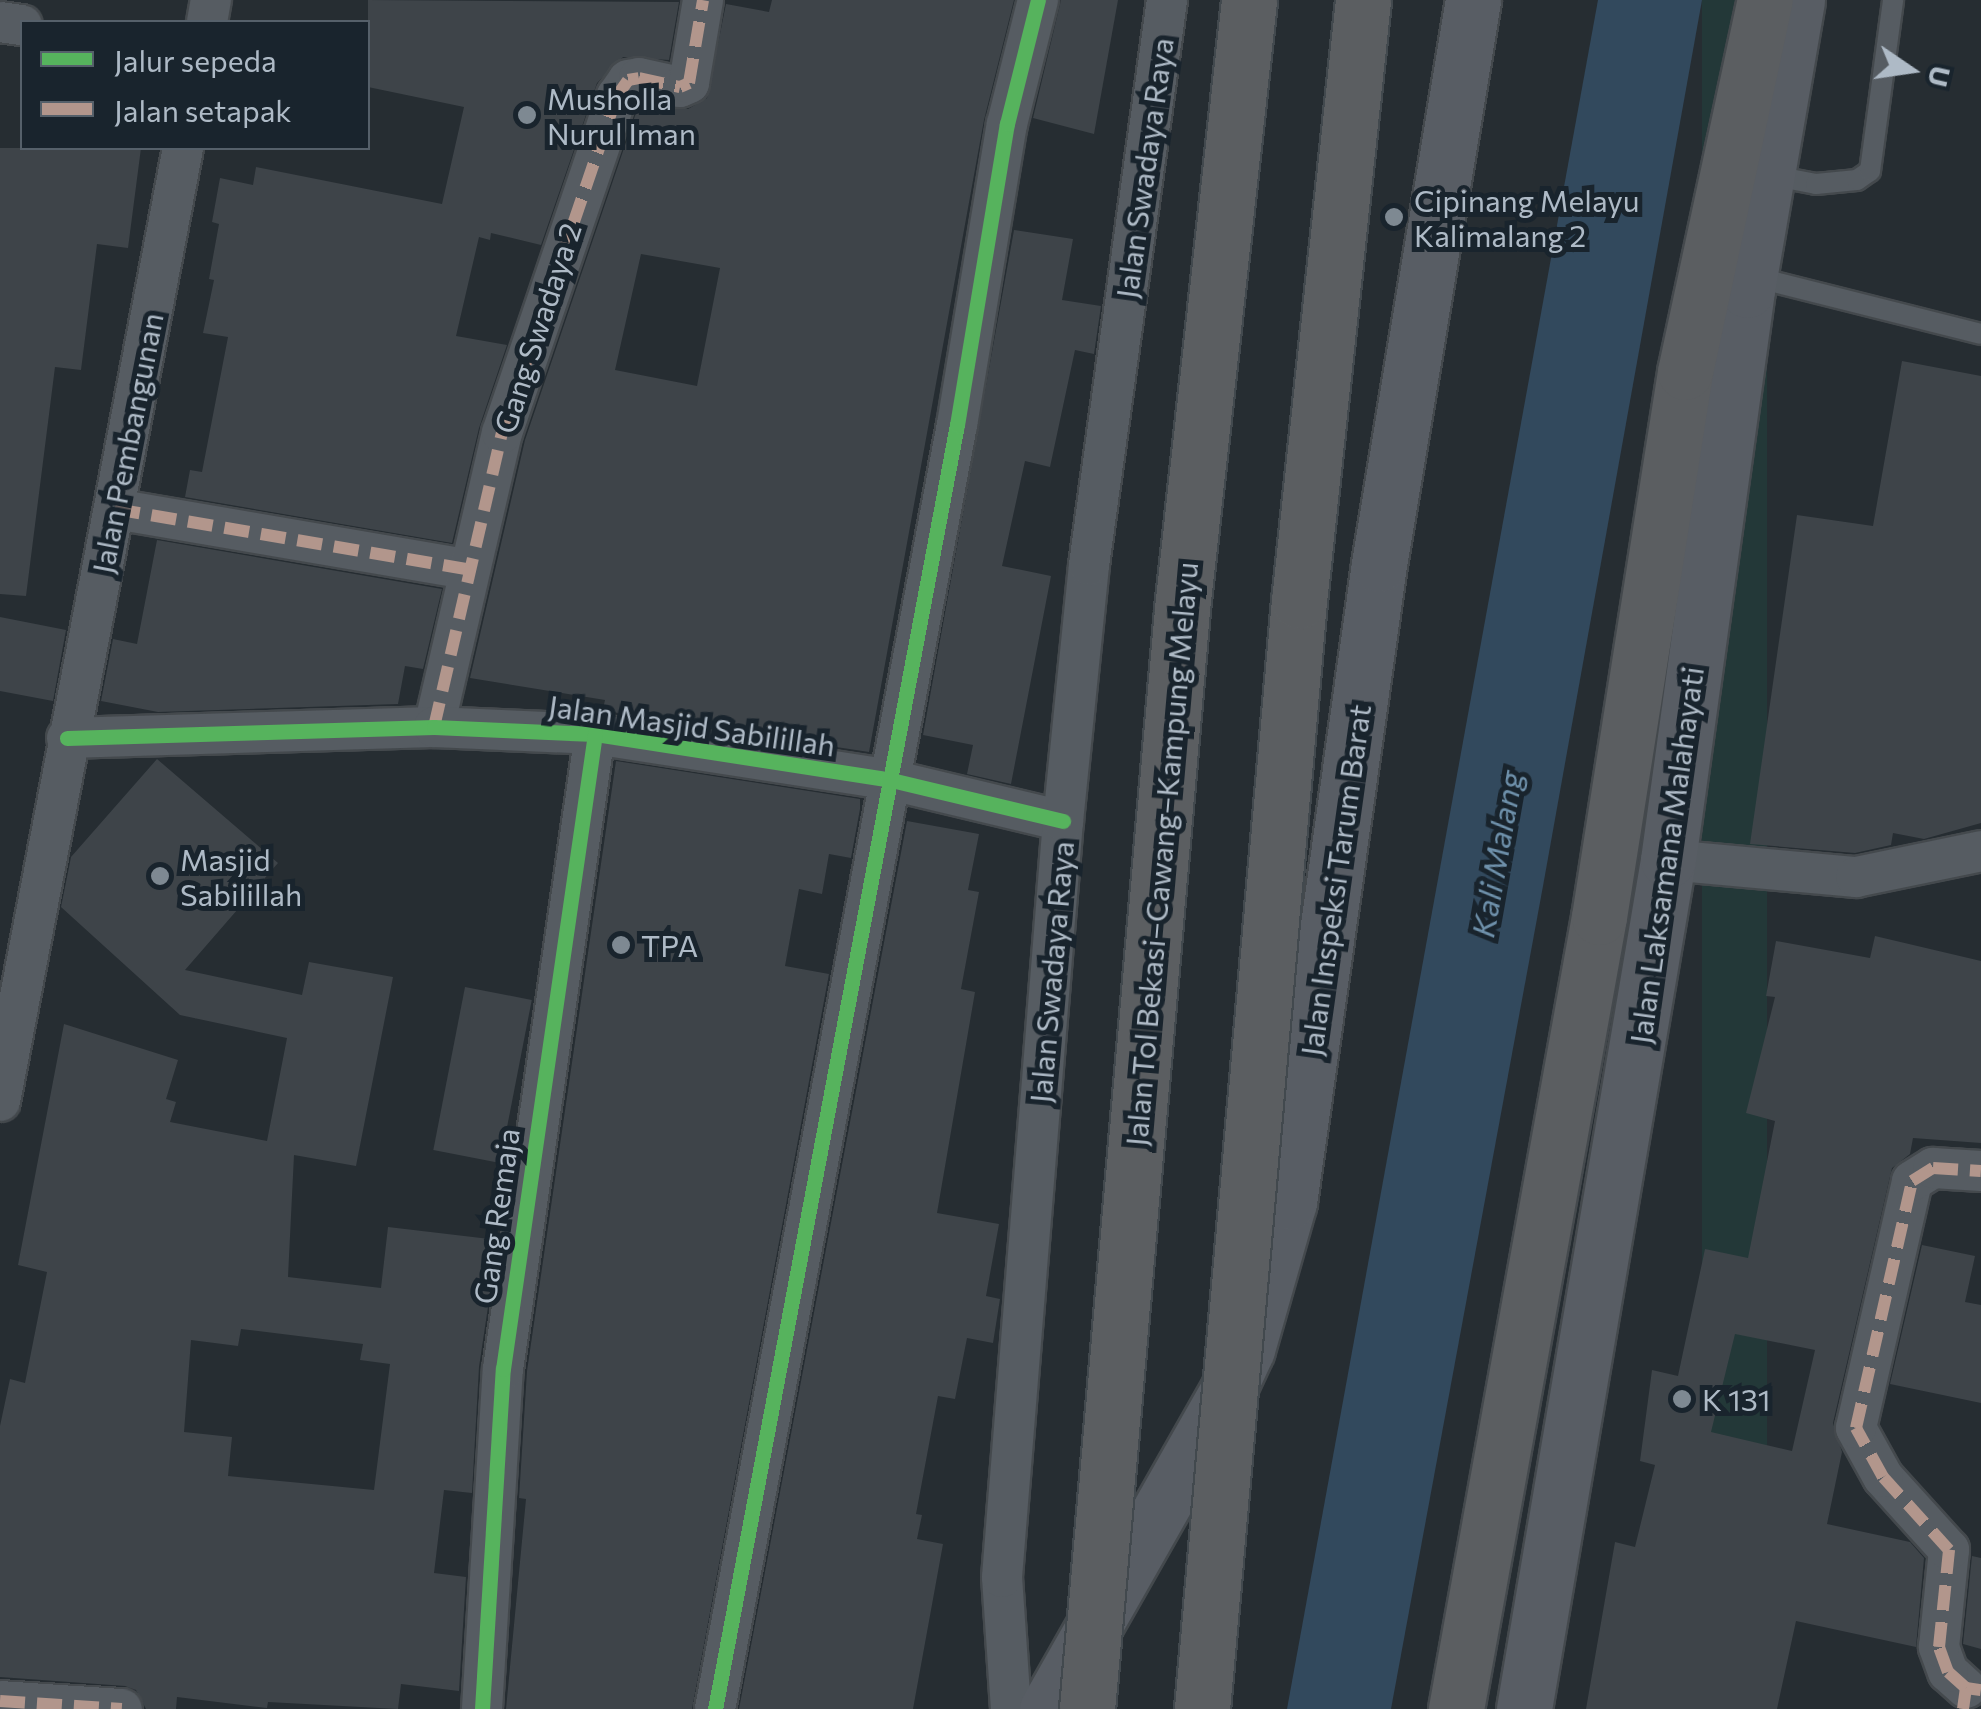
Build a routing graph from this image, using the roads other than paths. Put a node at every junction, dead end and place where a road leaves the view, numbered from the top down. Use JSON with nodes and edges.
{"nodes":[{"id":1,"x":703,"y":0,"type":"edge"},
{"id":2,"x":1038,"y":0,"type":"edge"},
{"id":3,"x":1167,"y":0,"type":"edge"},
{"id":4,"x":1249,"y":0,"type":"edge"},
{"id":5,"x":1363,"y":0,"type":"edge"},
{"id":6,"x":1473,"y":0,"type":"edge"},
{"id":7,"x":1764,"y":0,"type":"edge"},
{"id":8,"x":1797,"y":0,"type":"edge"},
{"id":9,"x":1892,"y":0,"type":"edge"},
{"id":10,"x":183,"y":150,"type":"edge"},
{"id":11,"x":1767,"y":175,"type":"junction"},
{"id":12,"x":1749,"y":276,"type":"junction"},
{"id":13,"x":1981,"y":334,"type":"edge"},
{"id":14,"x":115,"y":509,"type":"junction"},
{"id":15,"x":466,"y":569,"type":"junction"},
{"id":16,"x":434,"y":727,"type":"junction"},
{"id":17,"x":594,"y":734,"type":"junction"},
{"id":18,"x":68,"y":738,"type":"junction"},
{"id":19,"x":887,"y":779,"type":"junction"},
{"id":20,"x":1064,"y":821,"type":"junction"},
{"id":21,"x":1981,"y":852,"type":"edge"},
{"id":22,"x":1668,"y":860,"type":"junction"},
{"id":23,"x":0,"y":1101,"type":"edge"},
{"id":24,"x":1981,"y":1171,"type":"edge"},
{"id":25,"x":1970,"y":1695,"type":"edge"},
{"id":26,"x":0,"y":1700,"type":"edge"},
{"id":27,"x":122,"y":1709,"type":"edge"},
{"id":28,"x":482,"y":1709,"type":"edge"},
{"id":29,"x":715,"y":1709,"type":"edge"},
{"id":30,"x":1011,"y":1709,"type":"edge"},
{"id":31,"x":1048,"y":1709,"type":"edge"},
{"id":32,"x":1088,"y":1709,"type":"edge"},
{"id":33,"x":1202,"y":1709,"type":"edge"},
{"id":34,"x":1456,"y":1709,"type":"edge"},
{"id":35,"x":1524,"y":1709,"type":"edge"}],
"edges":[{"from":1,"to":15,"type":"street","name":"Gang Swadaya 2"},
{"from":2,"to":19,"type":"street"},
{"from":3,"to":20,"type":"street","name":"Jalan Swadaya Raya"},
{"from":4,"to":32,"type":"highway","name":"Jalan Tol Bekasi–Cawang–Kampung Melayu","bridge":true},
{"from":5,"to":33,"type":"highway","bridge":true},
{"from":6,"to":31,"type":"main road","name":"Jalan Inspeksi Tarum Barat"},
{"from":7,"to":34,"type":"highway"},
{"from":8,"to":11,"type":"main road","name":"Jalan Laksamana Malahayati"},
{"from":9,"to":11,"type":"lane"},
{"from":10,"to":14,"type":"street","name":"Jalan Pembangunan"},
{"from":11,"to":12,"type":"main road","name":"Jalan Laksamana Malahayati"},
{"from":12,"to":13,"type":"lane"},
{"from":12,"to":22,"type":"main road","name":"Jalan Laksamana Malahayati"},
{"from":14,"to":15,"type":"street"},
{"from":14,"to":18,"type":"street","name":"Jalan Pembangunan"},
{"from":15,"to":16,"type":"street","name":"Gang Swadaya 2"},
{"from":16,"to":17,"type":"street","name":"Jalan Masjid Sabilillah"},
{"from":16,"to":18,"type":"street","name":"Jalan Masjid Sabilillah"},
{"from":17,"to":19,"type":"street","name":"Jalan Masjid Sabilillah"},
{"from":17,"to":28,"type":"street","name":"Gang Remaja"},
{"from":18,"to":23,"type":"street","name":"Jalan Pembangunan"},
{"from":19,"to":20,"type":"street","name":"Jalan Masjid Sabilillah"},
{"from":19,"to":29,"type":"street"},
{"from":20,"to":30,"type":"street","name":"Jalan Swadaya Raya"},
{"from":21,"to":22,"type":"street"},
{"from":22,"to":35,"type":"main road","name":"Jalan Laksamana Malahayati"},
{"from":24,"to":25,"type":"street"},
{"from":26,"to":27,"type":"street"}]}
